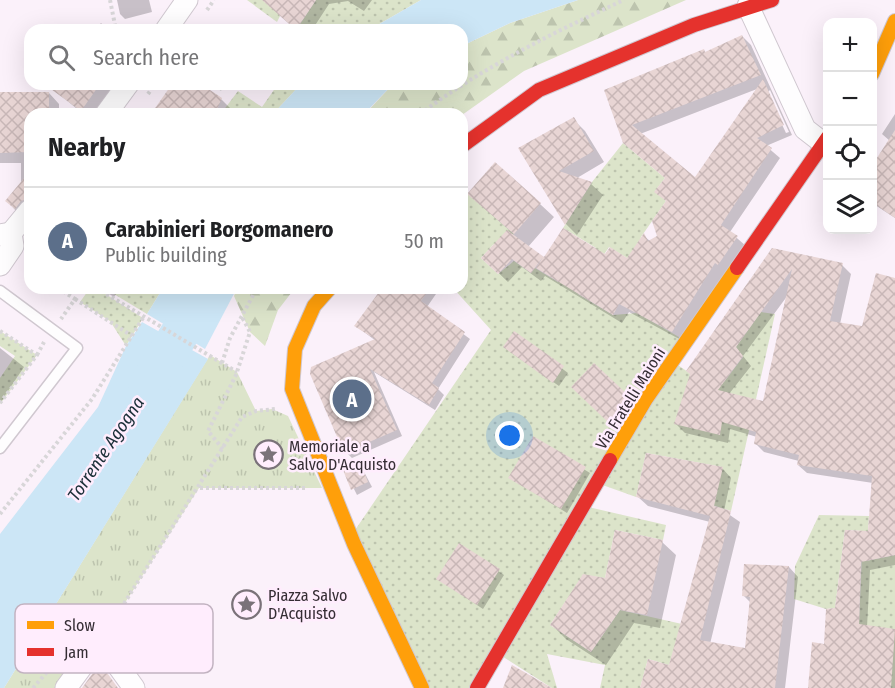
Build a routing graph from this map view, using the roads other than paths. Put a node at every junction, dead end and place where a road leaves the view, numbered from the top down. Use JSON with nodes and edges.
{"nodes":[{"id":1,"x":187,"y":0,"type":"edge"},
{"id":2,"x":772,"y":0,"type":"edge"},
{"id":3,"x":748,"y":6,"type":"junction"},
{"id":4,"x":894,"y":14,"type":"edge"},
{"id":5,"x":170,"y":24,"type":"edge"},
{"id":6,"x":874,"y":72,"type":"edge"},
{"id":7,"x":124,"y":90,"type":"edge"},
{"id":8,"x":110,"y":108,"type":"edge"},
{"id":9,"x":823,"y":139,"type":"edge"},
{"id":10,"x":468,"y":142,"type":"edge"},
{"id":11,"x":823,"y":143,"type":"edge"},
{"id":12,"x":24,"y":216,"type":"edge"},
{"id":13,"x":5,"y":234,"type":"edge"},
{"id":14,"x":0,"y":265,"type":"edge"},
{"id":15,"x":0,"y":291,"type":"edge"},
{"id":16,"x":325,"y":294,"type":"edge"},
{"id":17,"x":0,"y":448,"type":"edge"},
{"id":18,"x":77,"y":673,"type":"edge"},
{"id":19,"x":123,"y":673,"type":"edge"},
{"id":20,"x":66,"y":688,"type":"edge"},
{"id":21,"x":134,"y":688,"type":"edge"},
{"id":22,"x":422,"y":688,"type":"edge"},
{"id":23,"x":477,"y":688,"type":"edge"}],
"edges":[{"from":1,"to":5,"type":"street"},
{"from":2,"to":3,"type":"street"},
{"from":3,"to":9,"type":"street"},
{"from":3,"to":10,"type":"street"},
{"from":4,"to":6,"type":"street"},
{"from":7,"to":8,"type":"street"},
{"from":11,"to":23,"type":"street","name":"Via Fratelli Maioni"},
{"from":12,"to":13,"type":"street"},
{"from":13,"to":14,"type":"street"},
{"from":15,"to":17,"type":"lane"},
{"from":16,"to":22,"type":"street"},
{"from":18,"to":20,"type":"street"},
{"from":19,"to":21,"type":"street"}]}
